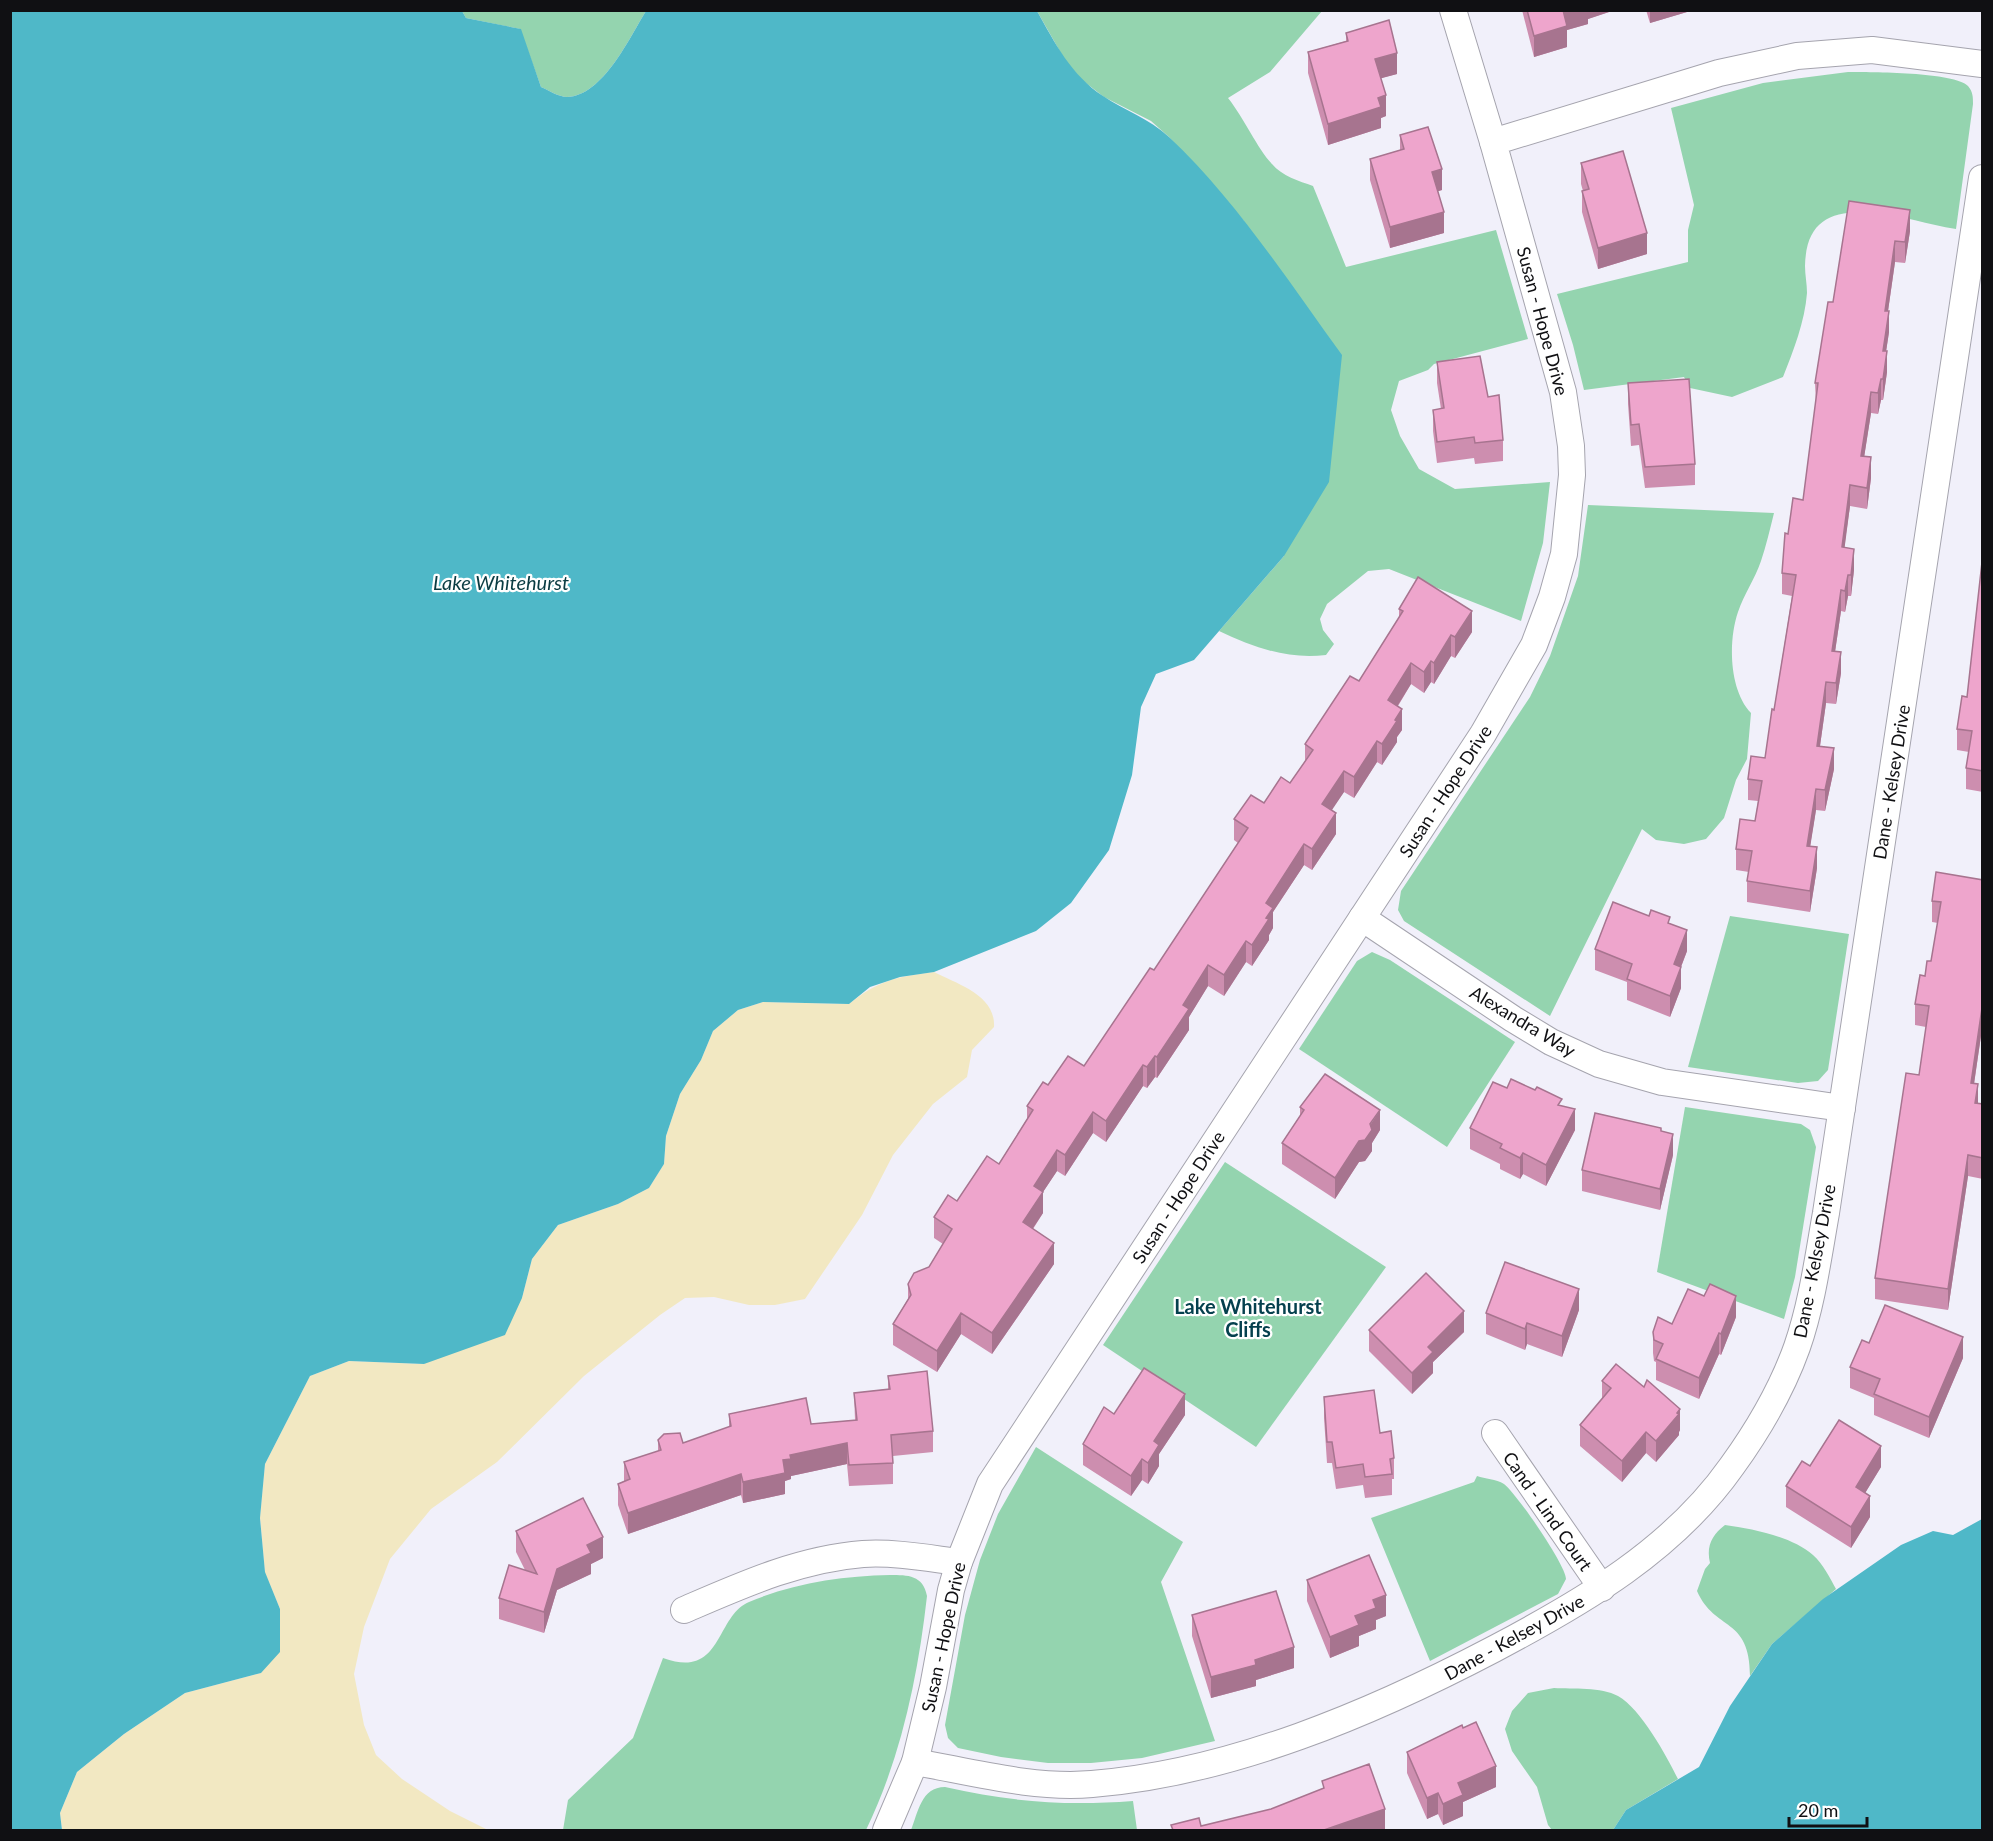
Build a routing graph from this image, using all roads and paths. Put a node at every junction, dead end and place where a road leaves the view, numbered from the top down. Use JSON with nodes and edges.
{"nodes":[{"id":1,"x":1453,"y":10,"type":"edge"},
{"id":2,"x":1983,"y":64,"type":"edge"},
{"id":3,"x":1493,"y":142,"type":"junction"},
{"id":4,"x":1983,"y":178,"type":"edge"},
{"id":5,"x":1362,"y":918,"type":"junction"},
{"id":6,"x":1842,"y":1108,"type":"junction"},
{"id":7,"x":1495,"y":1433,"type":"dead end"},
{"id":8,"x":959,"y":1562,"type":"junction"},
{"id":9,"x":1602,"y":1588,"type":"junction"},
{"id":10,"x":684,"y":1610,"type":"dead end"},
{"id":11,"x":915,"y":1762,"type":"junction"},
{"id":12,"x":886,"y":1830,"type":"edge"}],
"edges":[{"from":1,"to":3,"type":"street","name":"Susan - Hope Drive"},
{"from":2,"to":3,"type":"street"},
{"from":3,"to":5,"type":"street","name":"Susan - Hope Drive"},
{"from":4,"to":6,"type":"street","name":"Dane - Kelsey Drive"},
{"from":5,"to":6,"type":"street","name":"Alexandra Way"},
{"from":5,"to":8,"type":"street","name":"Susan - Hope Drive"},
{"from":6,"to":9,"type":"street","name":"Dane - Kelsey Drive"},
{"from":7,"to":9,"type":"street","name":"Cand - Lind Court"},
{"from":8,"to":10,"type":"street"},
{"from":8,"to":11,"type":"street","name":"Susan - Hope Drive"},
{"from":9,"to":11,"type":"street","name":"Dane - Kelsey Drive"},
{"from":11,"to":12,"type":"street","name":"Susan - Hope Drive"}]}
